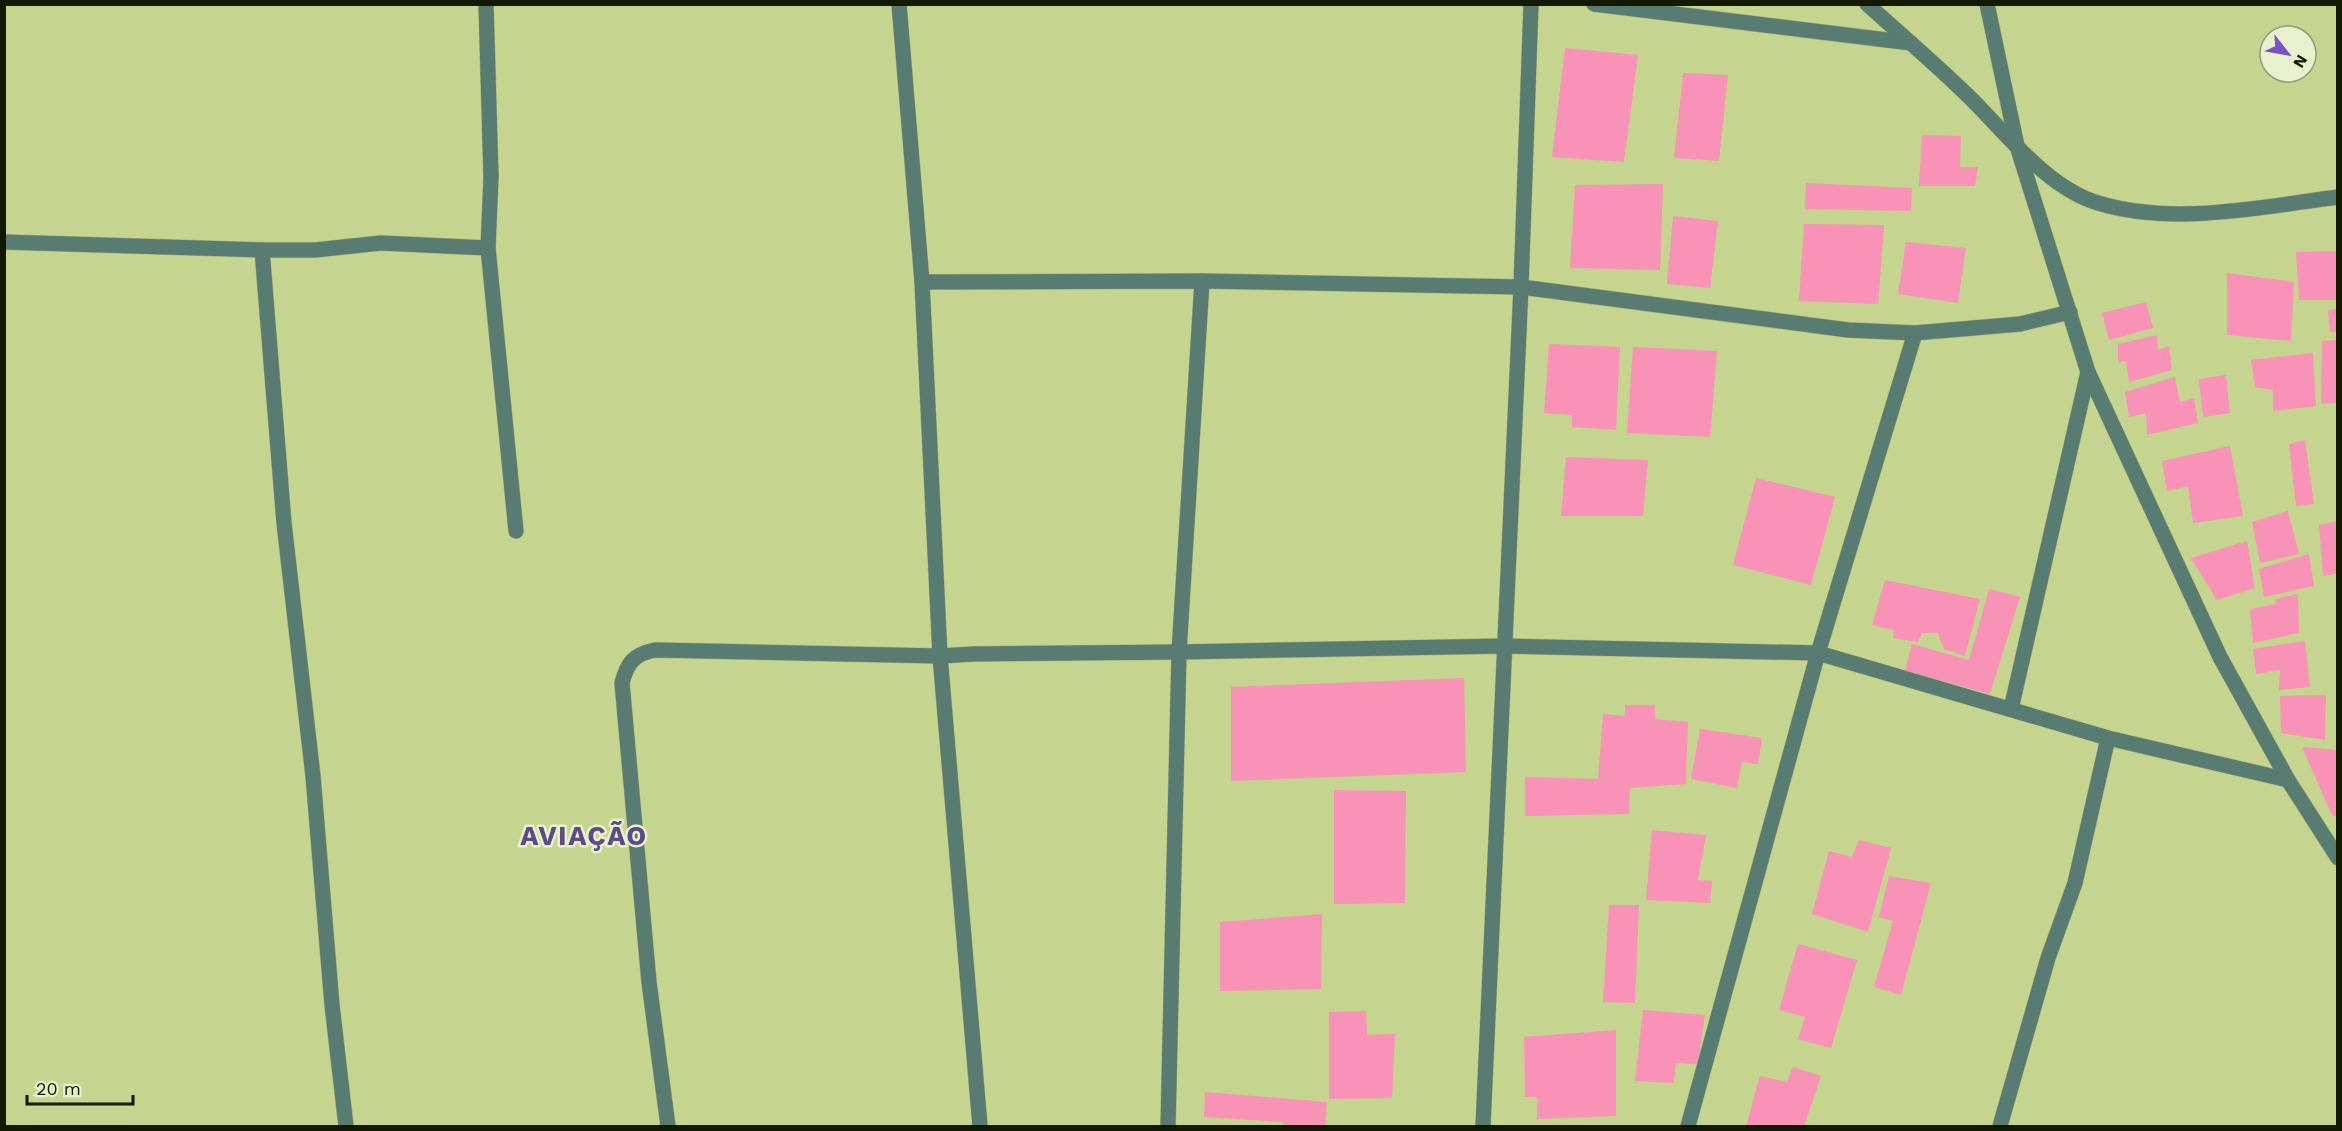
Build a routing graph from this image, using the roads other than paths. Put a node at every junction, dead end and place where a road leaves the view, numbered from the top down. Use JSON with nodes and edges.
{"nodes":[{"id":1,"x":486,"y":4,"type":"edge"},
{"id":2,"x":899,"y":4,"type":"edge"},
{"id":3,"x":1531,"y":4,"type":"edge"},
{"id":4,"x":1594,"y":4,"type":"edge"},
{"id":5,"x":1868,"y":4,"type":"edge"},
{"id":6,"x":1987,"y":4,"type":"edge"},
{"id":7,"x":1911,"y":43,"type":"junction"},
{"id":8,"x":2017,"y":146,"type":"junction"},
{"id":9,"x":2337,"y":197,"type":"edge"},
{"id":10,"x":4,"y":242,"type":"edge"},
{"id":11,"x":489,"y":248,"type":"junction"},
{"id":12,"x":262,"y":250,"type":"junction"},
{"id":13,"x":922,"y":282,"type":"junction"},
{"id":14,"x":1202,"y":282,"type":"junction"},
{"id":15,"x":1521,"y":287,"type":"junction"},
{"id":16,"x":2070,"y":312,"type":"junction"},
{"id":17,"x":1915,"y":333,"type":"junction"},
{"id":18,"x":2088,"y":372,"type":"junction"},
{"id":19,"x":516,"y":531,"type":"dead end"},
{"id":20,"x":1504,"y":646,"type":"junction"},
{"id":21,"x":1179,"y":652,"type":"junction"},
{"id":22,"x":1818,"y":653,"type":"junction"},
{"id":23,"x":939,"y":656,"type":"junction"},
{"id":24,"x":2011,"y":709,"type":"junction"},
{"id":25,"x":2108,"y":738,"type":"junction"},
{"id":26,"x":2288,"y":780,"type":"junction"},
{"id":27,"x":2337,"y":858,"type":"edge"},
{"id":28,"x":345,"y":1126,"type":"edge"},
{"id":29,"x":668,"y":1126,"type":"edge"},
{"id":30,"x":980,"y":1126,"type":"edge"},
{"id":31,"x":1168,"y":1126,"type":"edge"},
{"id":32,"x":1484,"y":1126,"type":"edge"},
{"id":33,"x":1688,"y":1126,"type":"edge"},
{"id":34,"x":2000,"y":1126,"type":"edge"}],
"edges":[{"from":1,"to":11,"type":"street"},
{"from":2,"to":13,"type":"street"},
{"from":3,"to":15,"type":"street"},
{"from":4,"to":7,"type":"street"},
{"from":5,"to":7,"type":"street"},
{"from":6,"to":8,"type":"street"},
{"from":7,"to":8,"type":"street"},
{"from":8,"to":9,"type":"street"},
{"from":8,"to":16,"type":"street"},
{"from":10,"to":12,"type":"street"},
{"from":11,"to":12,"type":"street"},
{"from":11,"to":19,"type":"street"},
{"from":12,"to":28,"type":"street"},
{"from":13,"to":14,"type":"street"},
{"from":13,"to":23,"type":"street"},
{"from":14,"to":15,"type":"street"},
{"from":14,"to":21,"type":"street"},
{"from":15,"to":17,"type":"street"},
{"from":15,"to":20,"type":"street"},
{"from":16,"to":17,"type":"street"},
{"from":16,"to":18,"type":"street"},
{"from":17,"to":22,"type":"street"},
{"from":18,"to":24,"type":"street"},
{"from":18,"to":26,"type":"street"},
{"from":20,"to":21,"type":"street"},
{"from":20,"to":22,"type":"street"},
{"from":20,"to":32,"type":"street"},
{"from":21,"to":23,"type":"street"},
{"from":21,"to":31,"type":"street"},
{"from":22,"to":24,"type":"street"},
{"from":22,"to":33,"type":"street"},
{"from":23,"to":29,"type":"street"},
{"from":23,"to":30,"type":"street"},
{"from":24,"to":25,"type":"street"},
{"from":25,"to":26,"type":"street"},
{"from":25,"to":34,"type":"street"},
{"from":26,"to":27,"type":"street"}]}
